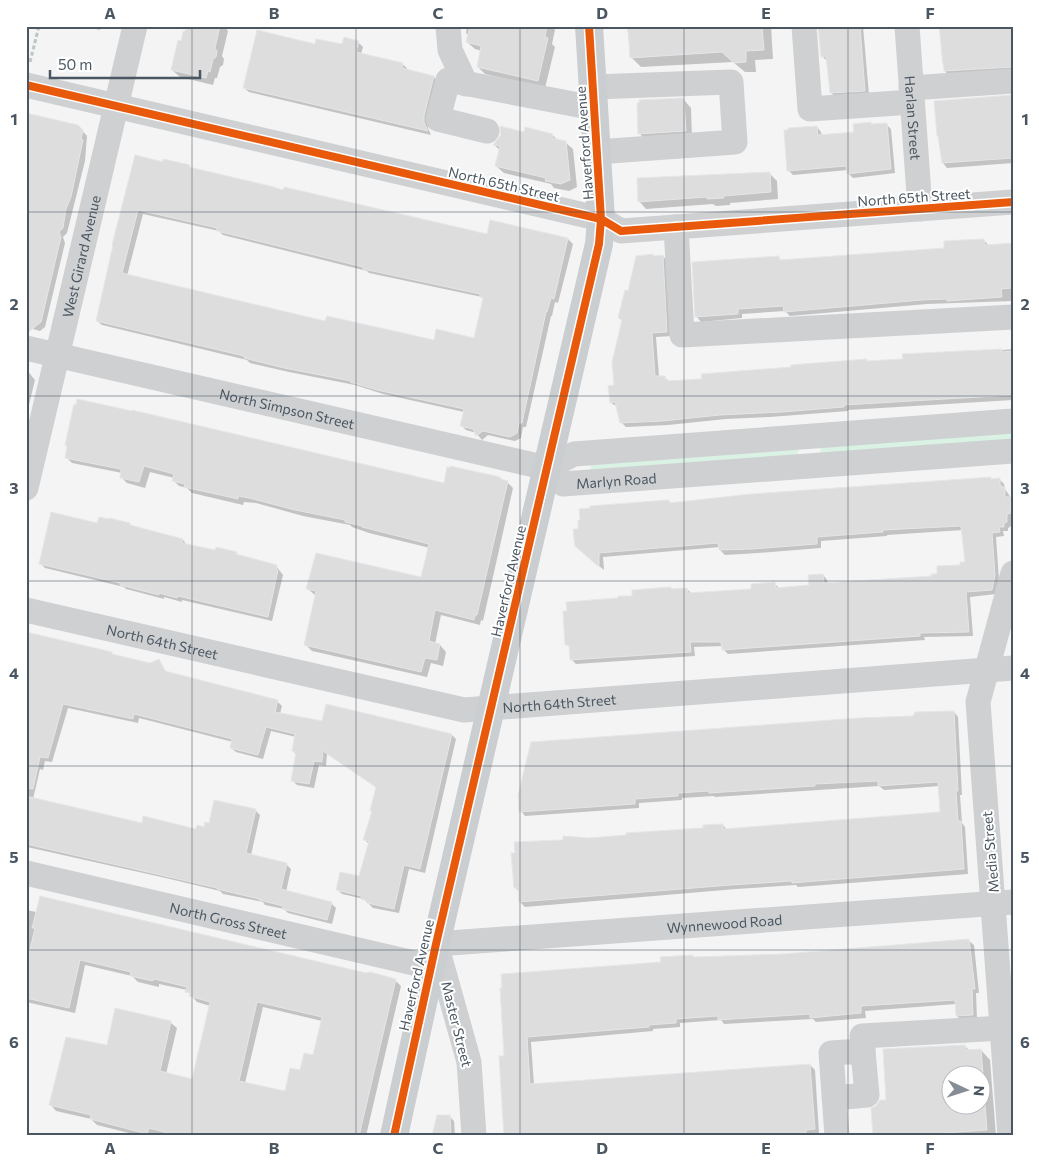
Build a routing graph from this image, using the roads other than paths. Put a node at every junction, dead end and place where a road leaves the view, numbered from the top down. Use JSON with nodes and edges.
{"nodes":[{"id":1,"x":135,"y":26,"type":"edge"},
{"id":2,"x":448,"y":26,"type":"edge"},
{"id":3,"x":589,"y":26,"type":"edge"},
{"id":4,"x":804,"y":26,"type":"edge"},
{"id":5,"x":907,"y":26,"type":"edge"},
{"id":6,"x":28,"y":74,"type":"edge"},
{"id":7,"x":1013,"y":81,"type":"edge"},
{"id":8,"x":466,"y":84,"type":"junction"},
{"id":9,"x":912,"y":95,"type":"junction"},
{"id":10,"x":594,"y":98,"type":"junction"},
{"id":11,"x":116,"y":106,"type":"junction"},
{"id":12,"x":487,"y":131,"type":"dead end"},
{"id":13,"x":597,"y":152,"type":"junction"},
{"id":14,"x":1013,"y":202,"type":"edge"},
{"id":15,"x":920,"y":209,"type":"junction"},
{"id":16,"x":601,"y":219,"type":"junction"},
{"id":17,"x":676,"y":227,"type":"junction"},
{"id":18,"x":1013,"y":317,"type":"edge"},
{"id":19,"x":26,"y":348,"type":"edge"},
{"id":20,"x":57,"y":355,"type":"junction"},
{"id":21,"x":1013,"y":421,"type":"edge"},
{"id":22,"x":809,"y":436,"type":"junction"},
{"id":23,"x":1013,"y":451,"type":"edge"},
{"id":24,"x":811,"y":466,"type":"junction"},
{"id":25,"x":547,"y":468,"type":"junction"},
{"id":26,"x":26,"y":488,"type":"edge"},
{"id":27,"x":1013,"y":573,"type":"edge"},
{"id":28,"x":26,"y":610,"type":"edge"},
{"id":29,"x":1013,"y":668,"type":"edge"},
{"id":30,"x":987,"y":670,"type":"junction"},
{"id":31,"x":491,"y":706,"type":"junction"},
{"id":32,"x":26,"y":872,"type":"edge"},
{"id":33,"x":1003,"y":903,"type":"edge"},
{"id":34,"x":433,"y":955,"type":"junction"},
{"id":35,"x":1003,"y":1028,"type":"junction"},
{"id":36,"x":863,"y":1051,"type":"junction"},
{"id":37,"x":834,"y":1098,"type":"junction"},
{"id":38,"x":394,"y":1136,"type":"edge"},
{"id":39,"x":474,"y":1136,"type":"edge"},
{"id":40,"x":836,"y":1136,"type":"edge"},
{"id":41,"x":1010,"y":1136,"type":"edge"}],
"edges":[{"from":1,"to":11,"type":"street","name":"West Girard Avenue"},
{"from":2,"to":8,"type":"street"},
{"from":3,"to":10,"type":"main road","name":"Haverford Avenue"},
{"from":4,"to":9,"type":"street"},
{"from":5,"to":9,"type":"street","name":"Harlan Street"},
{"from":6,"to":11,"type":"street","name":"North 65th Street"},
{"from":7,"to":9,"type":"street"},
{"from":8,"to":10,"type":"street"},
{"from":8,"to":12,"type":"street"},
{"from":9,"to":15,"type":"street","name":"Harlan Street"},
{"from":10,"to":13,"type":"main road","name":"Haverford Avenue"},
{"from":10,"to":13,"type":"street"},
{"from":11,"to":16,"type":"street","name":"North 65th Street"},
{"from":11,"to":20,"type":"street","name":"West Girard Avenue"},
{"from":13,"to":16,"type":"main road","name":"Haverford Avenue"},
{"from":14,"to":15,"type":"street","name":"North 65th Street"},
{"from":15,"to":17,"type":"street","name":"North 65th Street"},
{"from":16,"to":17,"type":"street","name":"North 65th Street"},
{"from":16,"to":25,"type":"main road","name":"Haverford Avenue"},
{"from":17,"to":18,"type":"street"},
{"from":19,"to":20,"type":"street","name":"North Simpson Street"},
{"from":20,"to":25,"type":"street","name":"North Simpson Street"},
{"from":20,"to":26,"type":"street","name":"West Girard Avenue"},
{"from":21,"to":22,"type":"street","name":"Marlyn Road"},
{"from":22,"to":24,"type":"street"},
{"from":22,"to":25,"type":"street","name":"Marlyn Road"},
{"from":23,"to":24,"type":"street","name":"Marlyn Road"},
{"from":24,"to":25,"type":"street","name":"Marlyn Road"},
{"from":25,"to":31,"type":"main road","name":"Haverford Avenue"},
{"from":27,"to":30,"type":"street","name":"Media Street"},
{"from":28,"to":31,"type":"street","name":"North 64th Street"},
{"from":29,"to":30,"type":"street","name":"North 64th Street"},
{"from":30,"to":31,"type":"street","name":"North 64th Street"},
{"from":30,"to":33,"type":"street","name":"Media Street"},
{"from":31,"to":34,"type":"main road","name":"Haverford Avenue"},
{"from":32,"to":34,"type":"street","name":"North Gross Street"},
{"from":33,"to":34,"type":"street","name":"Wynnewood Road"},
{"from":33,"to":35,"type":"street","name":"Media Street"},
{"from":34,"to":38,"type":"main road","name":"Haverford Avenue"},
{"from":34,"to":39,"type":"street","name":"Master Street"},
{"from":35,"to":36,"type":"street"},
{"from":35,"to":41,"type":"street","name":"Media Street"},
{"from":36,"to":37,"type":"street"},
{"from":36,"to":37,"type":"street"},
{"from":37,"to":40,"type":"street"}]}
